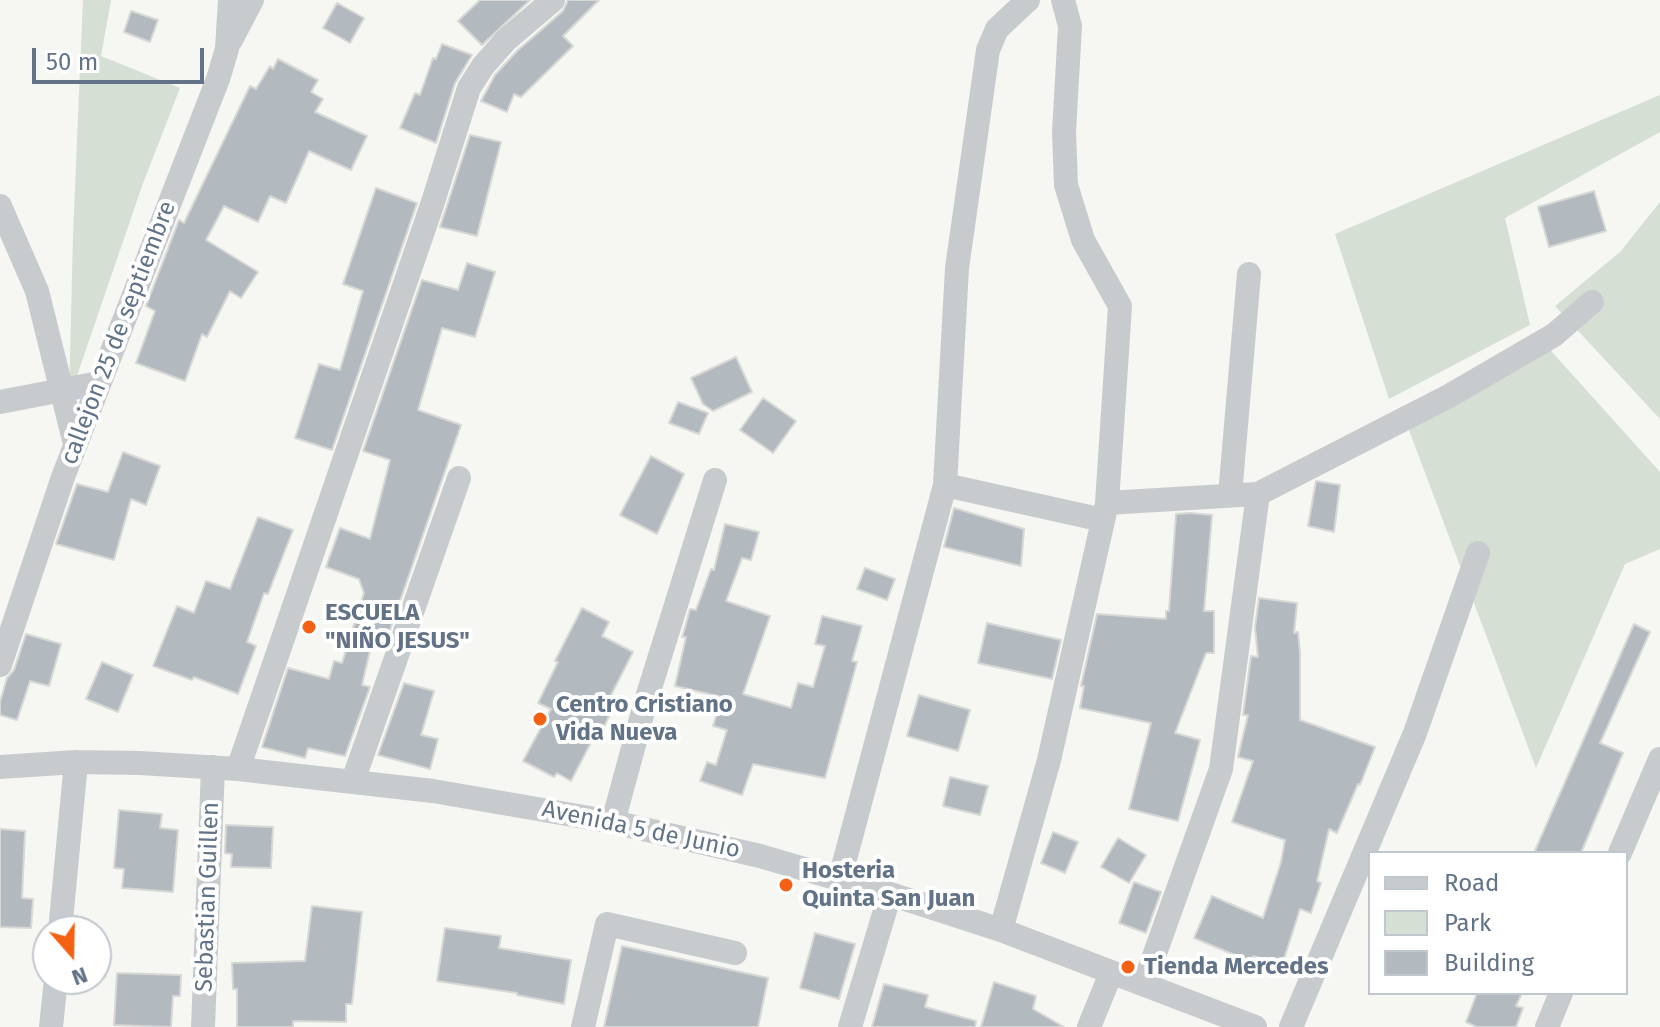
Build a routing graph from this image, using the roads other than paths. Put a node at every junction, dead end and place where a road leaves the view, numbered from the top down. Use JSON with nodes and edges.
{"nodes":[{"id":1,"x":230,"y":0,"type":"edge"},
{"id":2,"x":252,"y":0,"type":"edge"},
{"id":3,"x":553,"y":0,"type":"edge"},
{"id":4,"x":1028,"y":0,"type":"edge"},
{"id":5,"x":1063,"y":0,"type":"edge"},
{"id":6,"x":227,"y":49,"type":"junction"},
{"id":7,"x":0,"y":206,"type":"edge"},
{"id":8,"x":1249,"y":274,"type":"dead end"},
{"id":9,"x":1592,"y":302,"type":"dead end"},
{"id":10,"x":99,"y":383,"type":"junction"},
{"id":11,"x":62,"y":390,"type":"junction"},
{"id":12,"x":0,"y":402,"type":"edge"},
{"id":13,"x":75,"y":444,"type":"junction"},
{"id":14,"x":459,"y":478,"type":"dead end"},
{"id":15,"x":715,"y":480,"type":"dead end"},
{"id":16,"x":945,"y":485,"type":"junction"},
{"id":17,"x":1258,"y":494,"type":"junction"},
{"id":18,"x":1230,"y":495,"type":"junction"},
{"id":19,"x":1105,"y":511,"type":"junction"},
{"id":20,"x":1478,"y":553,"type":"dead end"},
{"id":21,"x":0,"y":665,"type":"edge"},
{"id":22,"x":1660,"y":759,"type":"edge"},
{"id":23,"x":76,"y":762,"type":"junction"},
{"id":24,"x":0,"y":767,"type":"edge"},
{"id":25,"x":213,"y":767,"type":"junction"},
{"id":26,"x":238,"y":769,"type":"junction"},
{"id":27,"x":353,"y":781,"type":"junction"},
{"id":28,"x":613,"y":822,"type":"junction"},
{"id":29,"x":1621,"y":851,"type":"edge"},
{"id":30,"x":840,"y":878,"type":"junction"},
{"id":31,"x":890,"y":894,"type":"junction"},
{"id":32,"x":62,"y":915,"type":"edge"},
{"id":33,"x":1001,"y":930,"type":"junction"},
{"id":34,"x":735,"y":953,"type":"dead end"},
{"id":35,"x":1111,"y":973,"type":"junction"},
{"id":36,"x":1144,"y":984,"type":"junction"},
{"id":37,"x":54,"y":995,"type":"edge"},
{"id":38,"x":1560,"y":995,"type":"edge"},
{"id":39,"x":51,"y":1027,"type":"edge"},
{"id":40,"x":203,"y":1027,"type":"edge"},
{"id":41,"x":583,"y":1027,"type":"edge"},
{"id":42,"x":850,"y":1027,"type":"edge"},
{"id":43,"x":1089,"y":1027,"type":"edge"},
{"id":44,"x":1255,"y":1027,"type":"edge"},
{"id":45,"x":1291,"y":1027,"type":"edge"},
{"id":46,"x":1547,"y":1027,"type":"edge"}],
"edges":[{"from":1,"to":6,"type":"street","name":"callejon 25 de septiembre"},
{"from":2,"to":6,"type":"street"},
{"from":3,"to":26,"type":"street"},
{"from":4,"to":16,"type":"street"},
{"from":5,"to":19,"type":"street"},
{"from":6,"to":10,"type":"street","name":"callejon 25 de septiembre"},
{"from":7,"to":11,"type":"street"},
{"from":8,"to":18,"type":"street"},
{"from":9,"to":17,"type":"street"},
{"from":10,"to":11,"type":"street"},
{"from":10,"to":13,"type":"street","name":"callejon 25 de septiembre"},
{"from":11,"to":12,"type":"street"},
{"from":11,"to":13,"type":"street"},
{"from":13,"to":21,"type":"street","name":"callejon 25 de septiembre"},
{"from":14,"to":27,"type":"street"},
{"from":15,"to":28,"type":"street"},
{"from":16,"to":19,"type":"street"},
{"from":16,"to":30,"type":"street"},
{"from":17,"to":18,"type":"street"},
{"from":17,"to":36,"type":"street"},
{"from":18,"to":19,"type":"street"},
{"from":19,"to":33,"type":"street"},
{"from":20,"to":45,"type":"street"},
{"from":22,"to":29,"type":"street"},
{"from":23,"to":24,"type":"street","name":"Avenida 5 de Junio"},
{"from":23,"to":25,"type":"street","name":"Avenida 5 de Junio"},
{"from":23,"to":32,"type":"street"},
{"from":25,"to":26,"type":"street","name":"Avenida 5 de Junio"},
{"from":25,"to":40,"type":"street","name":"Sebastian Guillen"},
{"from":26,"to":27,"type":"street","name":"Avenida 5 de Junio"},
{"from":27,"to":28,"type":"street","name":"Avenida 5 de Junio"},
{"from":28,"to":30,"type":"street","name":"Avenida 5 de Junio"},
{"from":30,"to":31,"type":"street","name":"Avenida 5 de Junio"},
{"from":31,"to":33,"type":"street","name":"Avenida 5 de Junio"},
{"from":31,"to":42,"type":"street"},
{"from":33,"to":35,"type":"street","name":"Avenida 5 de Junio"},
{"from":34,"to":41,"type":"street"},
{"from":35,"to":36,"type":"street","name":"Avenida 5 de Junio"},
{"from":35,"to":43,"type":"street"},
{"from":36,"to":44,"type":"street","name":"Avenida 5 de Junio"},
{"from":37,"to":39,"type":"street"},
{"from":38,"to":46,"type":"street"}]}
